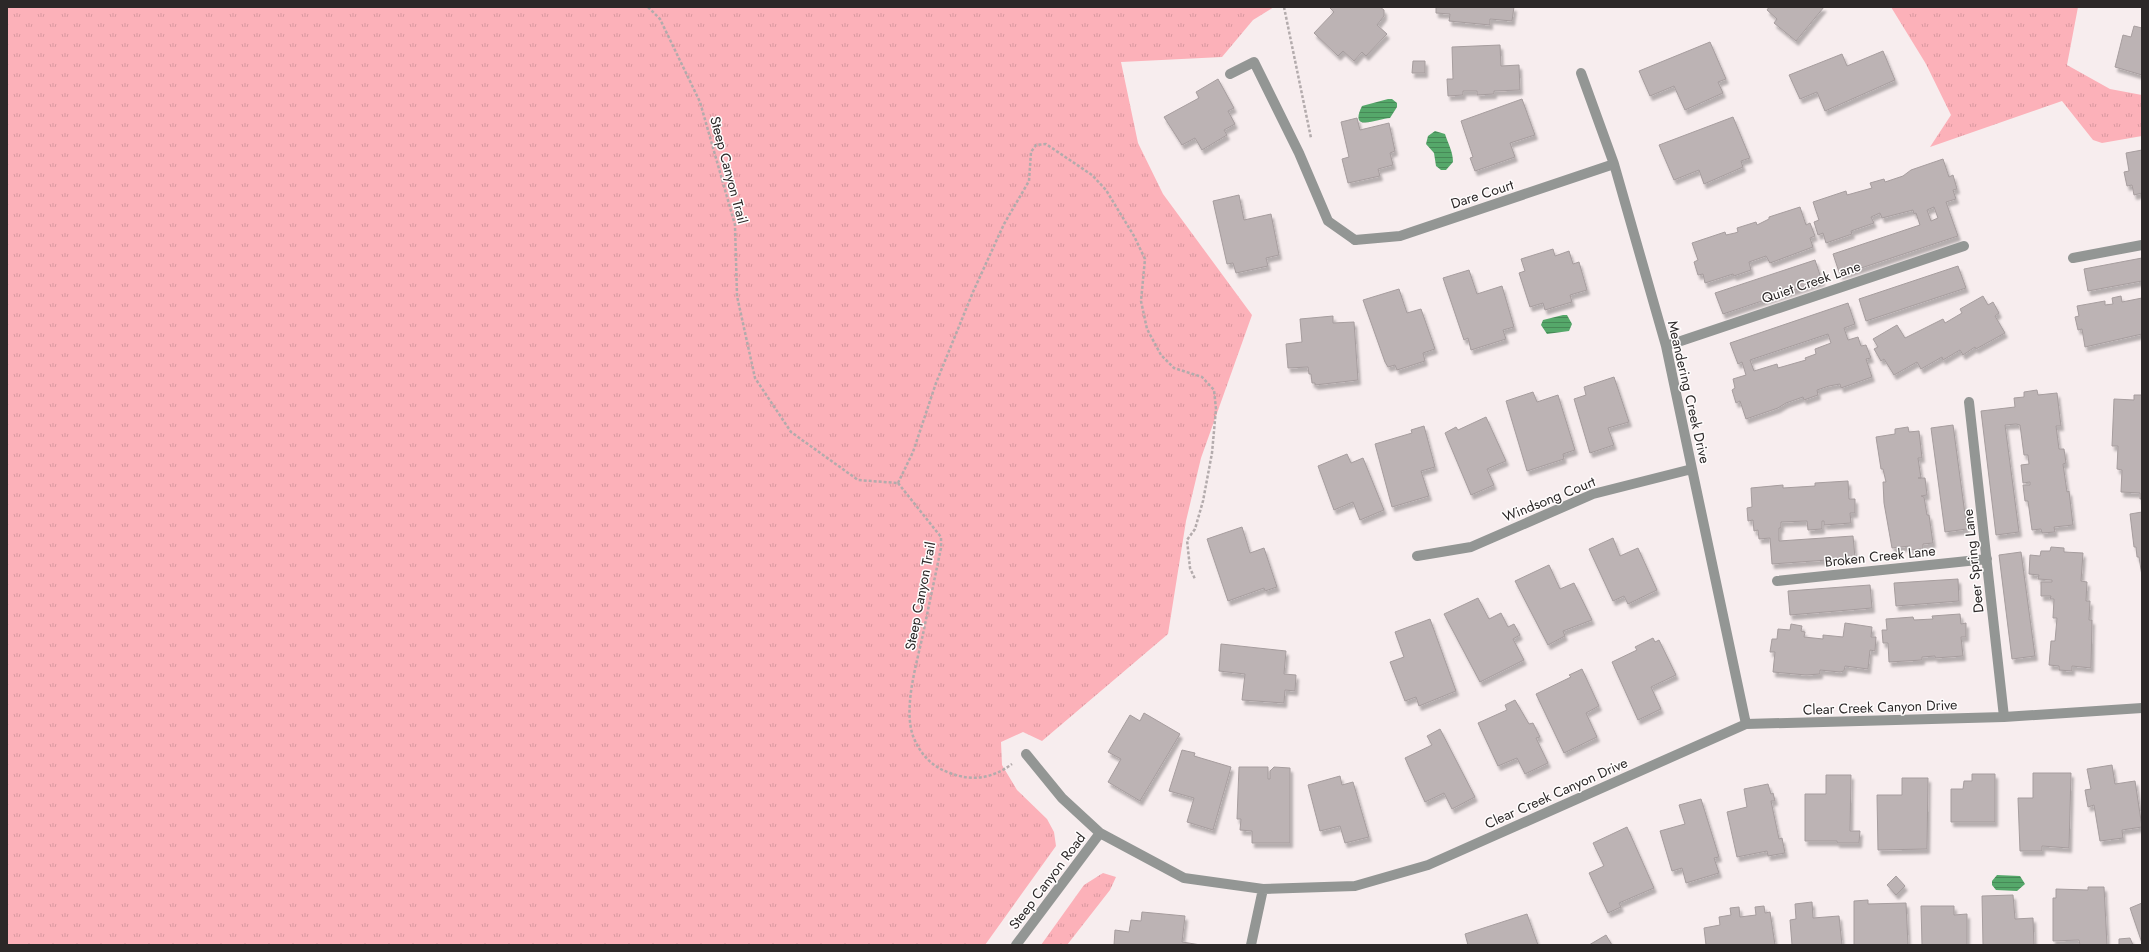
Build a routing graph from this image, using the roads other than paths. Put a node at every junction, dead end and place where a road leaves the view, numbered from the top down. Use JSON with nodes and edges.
{"nodes":[{"id":1,"x":1581,"y":73,"type":"dead end"},
{"id":2,"x":1230,"y":74,"type":"dead end"},
{"id":3,"x":1614,"y":164,"type":"junction"},
{"id":4,"x":2142,"y":245,"type":"edge"},
{"id":5,"x":1964,"y":246,"type":"dead end"},
{"id":6,"x":2073,"y":258,"type":"dead end"},
{"id":7,"x":1666,"y":346,"type":"junction"},
{"id":8,"x":1969,"y":402,"type":"dead end"},
{"id":9,"x":1692,"y":469,"type":"junction"},
{"id":10,"x":1418,"y":556,"type":"dead end"},
{"id":11,"x":1987,"y":559,"type":"junction"},
{"id":12,"x":1777,"y":581,"type":"dead end"},
{"id":13,"x":2142,"y":708,"type":"edge"},
{"id":14,"x":2004,"y":717,"type":"junction"},
{"id":15,"x":1746,"y":724,"type":"junction"},
{"id":16,"x":1026,"y":754,"type":"road end"},
{"id":17,"x":1100,"y":833,"type":"junction"},
{"id":18,"x":1263,"y":889,"type":"junction"},
{"id":19,"x":1016,"y":945,"type":"edge"},
{"id":20,"x":1251,"y":945,"type":"edge"}],
"edges":[{"from":1,"to":3,"type":"street","name":"Meandering Creek Drive"},
{"from":2,"to":3,"type":"street","name":"Dare Court"},
{"from":3,"to":7,"type":"street","name":"Meandering Creek Drive"},
{"from":4,"to":6,"type":"street"},
{"from":5,"to":7,"type":"street","name":"Quiet Creek Lane"},
{"from":7,"to":9,"type":"street","name":"Meandering Creek Drive"},
{"from":8,"to":11,"type":"street","name":"Deer Spring Lane"},
{"from":9,"to":10,"type":"street","name":"Windsong Court"},
{"from":9,"to":15,"type":"street","name":"Meandering Creek Drive"},
{"from":11,"to":12,"type":"street","name":"Broken Creek Lane"},
{"from":11,"to":14,"type":"street","name":"Deer Spring Lane"},
{"from":13,"to":14,"type":"street","name":"Clear Creek Canyon Drive"},
{"from":14,"to":15,"type":"street","name":"Clear Creek Canyon Drive"},
{"from":15,"to":18,"type":"street","name":"Clear Creek Canyon Drive"},
{"from":16,"to":17,"type":"street","name":"Clear Creek Canyon Drive"},
{"from":17,"to":18,"type":"street","name":"Clear Creek Canyon Drive"},
{"from":17,"to":19,"type":"street","name":"Steep Canyon Road"},
{"from":18,"to":20,"type":"street"}]}
